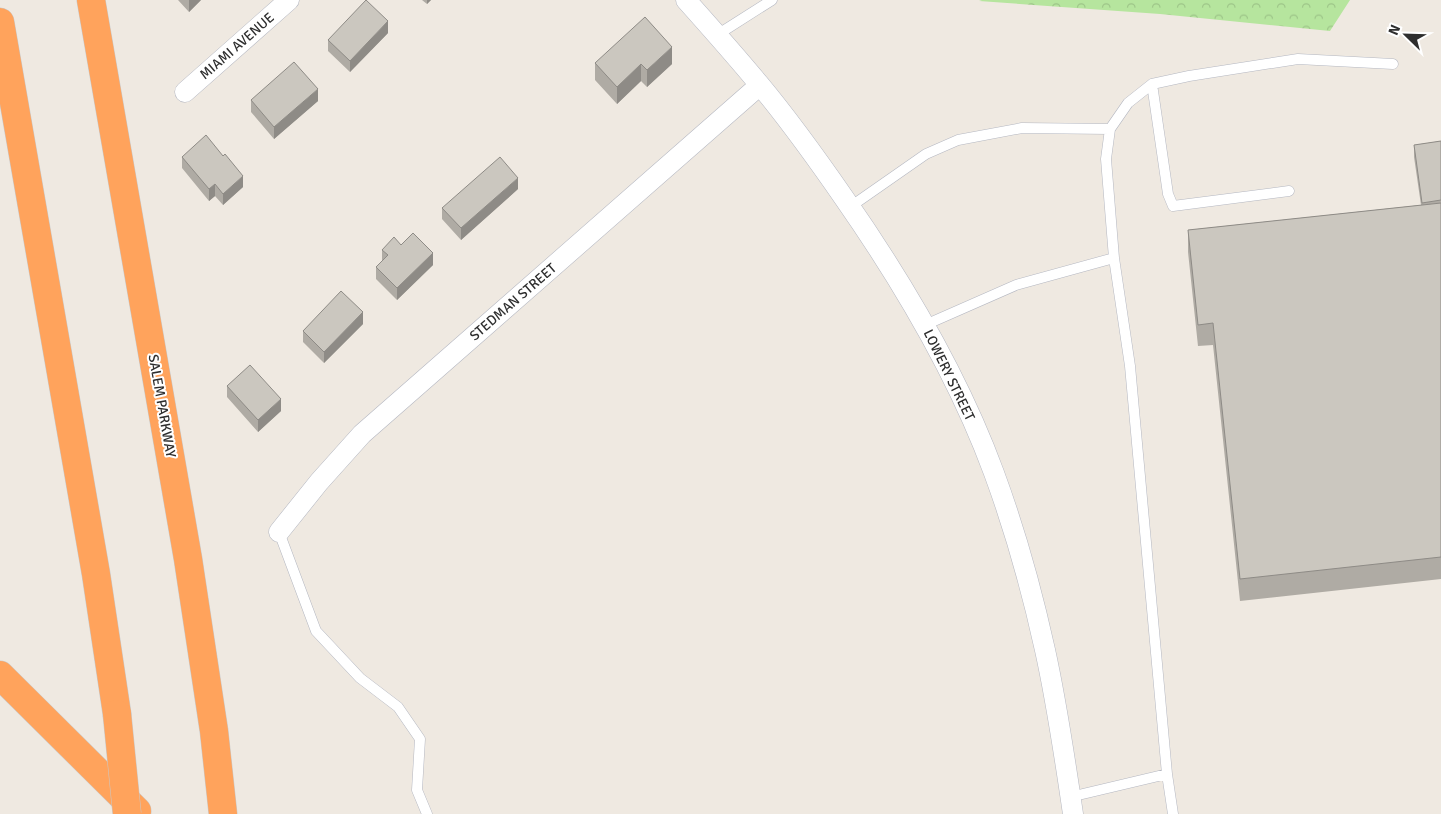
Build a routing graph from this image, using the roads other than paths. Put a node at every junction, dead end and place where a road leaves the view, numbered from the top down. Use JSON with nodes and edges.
{"nodes":[{"id":1,"x":91,"y":0,"type":"edge"},
{"id":2,"x":289,"y":0,"type":"edge"},
{"id":3,"x":686,"y":0,"type":"edge"},
{"id":4,"x":772,"y":0,"type":"edge"},
{"id":5,"x":0,"y":22,"type":"edge"},
{"id":6,"x":717,"y":36,"type":"junction"},
{"id":7,"x":1393,"y":64,"type":"dead end"},
{"id":8,"x":1152,"y":84,"type":"junction"},
{"id":9,"x":760,"y":85,"type":"junction"},
{"id":10,"x":185,"y":92,"type":"dead end"},
{"id":11,"x":1110,"y":129,"type":"junction"},
{"id":12,"x":1289,"y":191,"type":"dead end"},
{"id":13,"x":850,"y":207,"type":"junction"},
{"id":14,"x":1114,"y":258,"type":"junction"},
{"id":15,"x":925,"y":325,"type":"junction"},
{"id":16,"x":279,"y":532,"type":"joint"},
{"id":17,"x":0,"y":675,"type":"edge"},
{"id":18,"x":1167,"y":774,"type":"junction"},
{"id":19,"x":1072,"y":806,"type":"edge"},
{"id":20,"x":127,"y":814,"type":"edge"},
{"id":21,"x":140,"y":814,"type":"edge"},
{"id":22,"x":223,"y":814,"type":"edge"},
{"id":23,"x":427,"y":814,"type":"edge"},
{"id":24,"x":1172,"y":814,"type":"edge"}],
"edges":[{"from":1,"to":22,"type":"highway","name":"SALEM PARKWAY"},
{"from":2,"to":10,"type":"street","name":"MIAMI AVENUE"},
{"from":3,"to":6,"type":"street","name":"LOWERY STREET"},
{"from":4,"to":6,"type":"lane"},
{"from":5,"to":20,"type":"highway","bridge":true},
{"from":6,"to":9,"type":"street","name":"LOWERY STREET"},
{"from":7,"to":8,"type":"lane"},
{"from":8,"to":11,"type":"lane"},
{"from":8,"to":12,"type":"lane"},
{"from":9,"to":13,"type":"street","name":"LOWERY STREET"},
{"from":9,"to":16,"type":"street","name":"STEDMAN STREET"},
{"from":11,"to":13,"type":"lane"},
{"from":11,"to":14,"type":"lane"},
{"from":13,"to":15,"type":"street","name":"LOWERY STREET"},
{"from":14,"to":15,"type":"lane"},
{"from":14,"to":18,"type":"lane"},
{"from":15,"to":19,"type":"street","name":"LOWERY STREET"},
{"from":16,"to":23,"type":"lane"},
{"from":17,"to":21,"type":"highway"},
{"from":18,"to":19,"type":"lane"},
{"from":18,"to":24,"type":"lane"}]}
